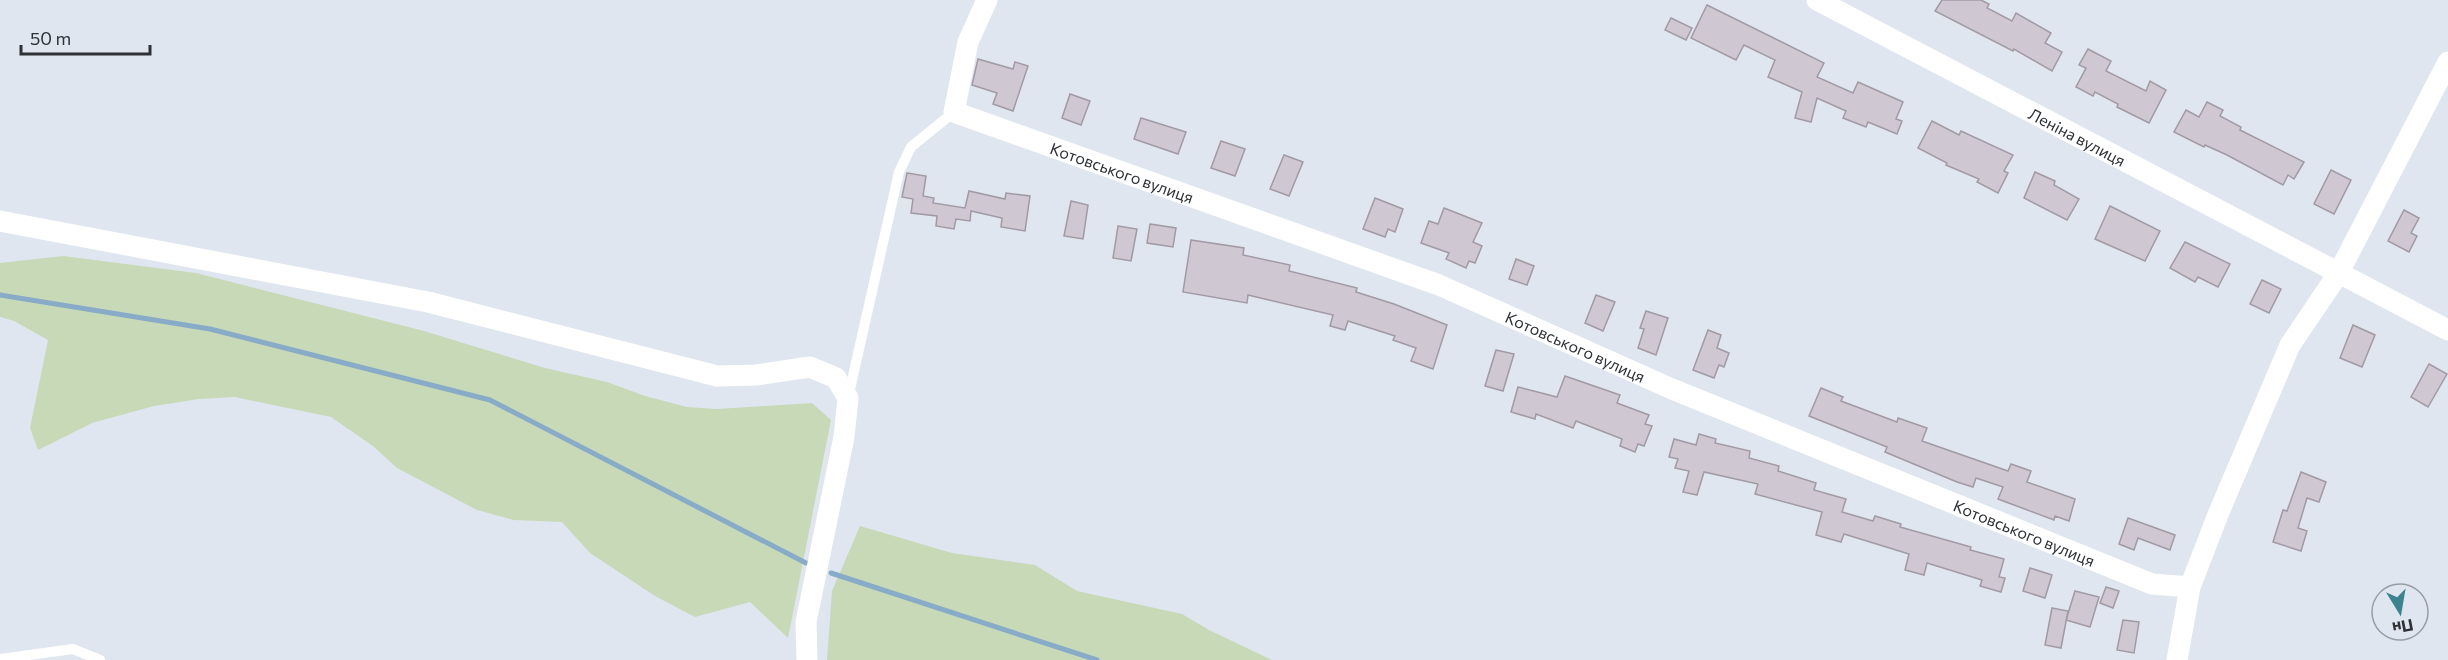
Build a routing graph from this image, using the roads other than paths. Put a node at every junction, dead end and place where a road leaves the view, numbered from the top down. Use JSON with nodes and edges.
{"nodes":[{"id":1,"x":987,"y":0,"type":"edge"},
{"id":2,"x":1817,"y":0,"type":"edge"},
{"id":3,"x":2448,"y":62,"type":"edge"},
{"id":4,"x":954,"y":112,"type":"junction"},
{"id":5,"x":0,"y":221,"type":"edge"},
{"id":6,"x":2338,"y":274,"type":"junction"},
{"id":7,"x":2448,"y":330,"type":"edge"},
{"id":8,"x":848,"y":398,"type":"junction"},
{"id":9,"x":2190,"y":587,"type":"junction"},
{"id":10,"x":7,"y":659,"type":"edge"},
{"id":11,"x":100,"y":660,"type":"edge"},
{"id":12,"x":807,"y":660,"type":"edge"},
{"id":13,"x":2177,"y":660,"type":"edge"}],
"edges":[{"from":1,"to":4,"type":"street"},
{"from":2,"to":6,"type":"street","name":"Леніна вулиця"},
{"from":3,"to":6,"type":"street"},
{"from":4,"to":8,"type":"lane"},
{"from":4,"to":9,"type":"street","name":"Котовського вулиця"},
{"from":5,"to":8,"type":"street"},
{"from":6,"to":7,"type":"street","name":"Леніна вулиця"},
{"from":6,"to":9,"type":"street"},
{"from":8,"to":12,"type":"street"},
{"from":9,"to":13,"type":"street"},
{"from":10,"to":11,"type":"lane"}]}
